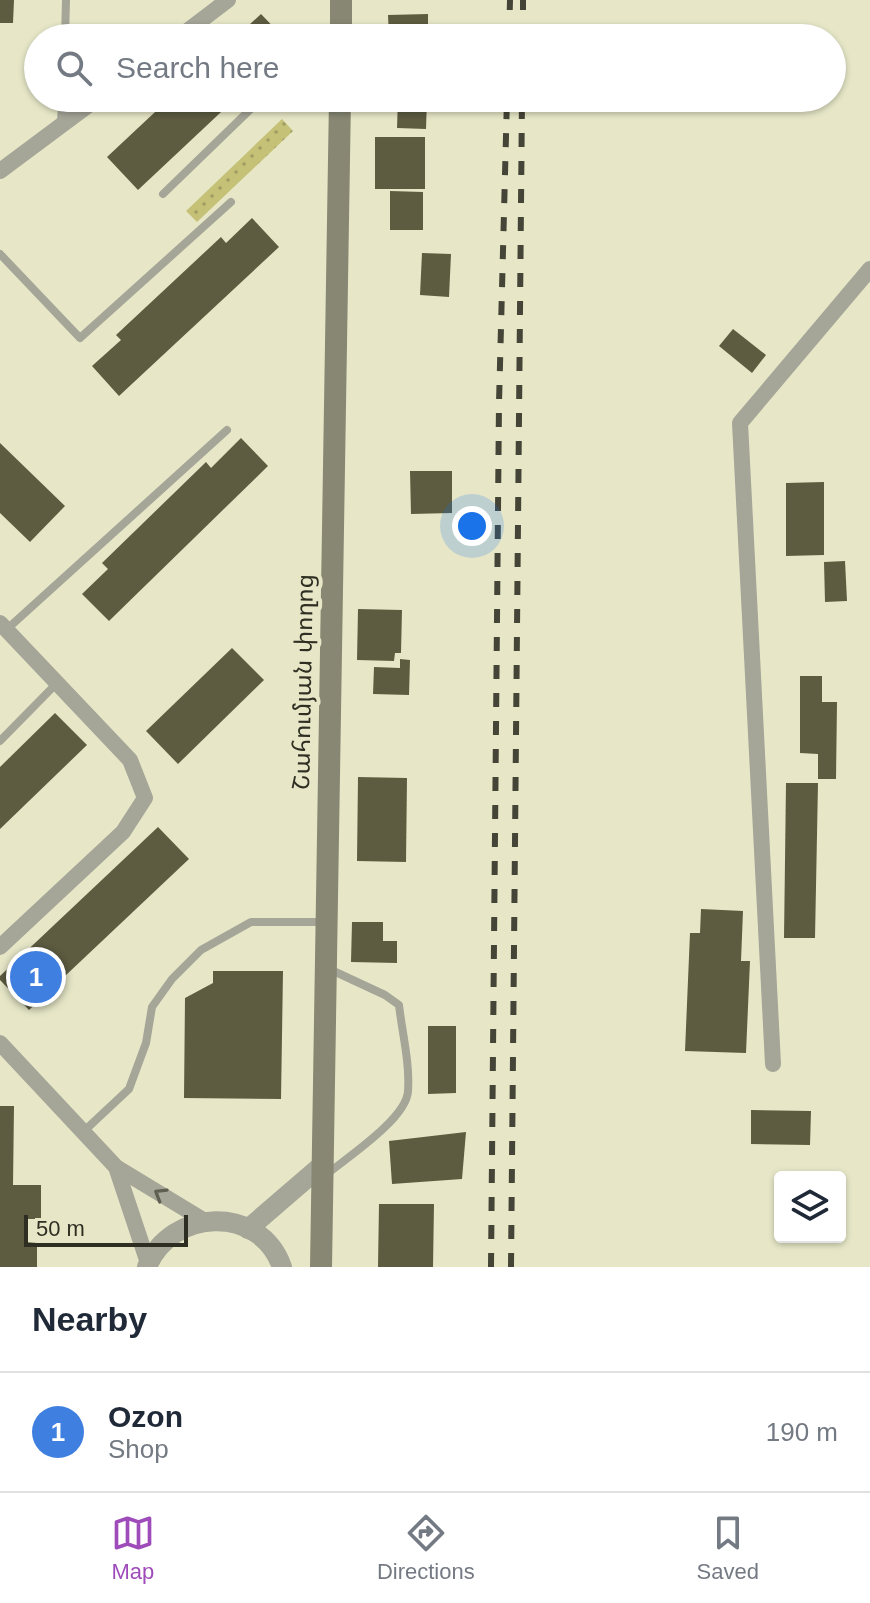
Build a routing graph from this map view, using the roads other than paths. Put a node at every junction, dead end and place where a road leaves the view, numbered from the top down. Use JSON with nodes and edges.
{"nodes":[{"id":1,"x":66,"y":0,"type":"edge"},
{"id":2,"x":228,"y":0,"type":"edge"},
{"id":3,"x":65,"y":24,"type":"edge"},
{"id":4,"x":196,"y":24,"type":"edge"},
{"id":5,"x":62,"y":112,"type":"edge"},
{"id":6,"x":80,"y":112,"type":"edge"},
{"id":7,"x":248,"y":112,"type":"edge"},
{"id":8,"x":340,"y":112,"type":"edge"},
{"id":9,"x":61,"y":126,"type":"junction"},
{"id":10,"x":0,"y":171,"type":"edge"},
{"id":11,"x":163,"y":194,"type":"dead end"},
{"id":12,"x":231,"y":202,"type":"dead end"},
{"id":13,"x":0,"y":254,"type":"edge"},
{"id":14,"x":870,"y":269,"type":"edge"},
{"id":15,"x":227,"y":430,"type":"dead end"},
{"id":16,"x":3,"y":626,"type":"edge"},
{"id":17,"x":57,"y":683,"type":"junction"},
{"id":18,"x":0,"y":741,"type":"edge"},
{"id":19,"x":325,"y":922,"type":"junction"},
{"id":20,"x":0,"y":947,"type":"edge"},
{"id":21,"x":324,"y":966,"type":"junction"},
{"id":22,"x":0,"y":1043,"type":"edge"},
{"id":23,"x":773,"y":1064,"type":"dead end"},
{"id":24,"x":83,"y":1132,"type":"junction"},
{"id":25,"x":116,"y":1167,"type":"junction"},
{"id":26,"x":321,"y":1173,"type":"junction"},
{"id":27,"x":205,"y":1221,"type":"junction"},
{"id":28,"x":248,"y":1229,"type":"junction"},
{"id":29,"x":148,"y":1265,"type":"edge"},
{"id":30,"x":282,"y":1267,"type":"edge"},
{"id":31,"x":321,"y":1267,"type":"edge"}],
"edges":[{"from":1,"to":3,"type":"lane"},
{"from":2,"to":4,"type":"street"},
{"from":5,"to":9,"type":"lane"},
{"from":6,"to":9,"type":"street"},
{"from":7,"to":11,"type":"lane"},
{"from":8,"to":19,"type":"main road","name":"Շահումյան փողոց"},
{"from":9,"to":10,"type":"street"},
{"from":12,"to":13,"type":"lane"},
{"from":14,"to":23,"type":"street"},
{"from":15,"to":16,"type":"lane"},
{"from":16,"to":17,"type":"street"},
{"from":17,"to":18,"type":"lane"},
{"from":17,"to":20,"type":"street"},
{"from":19,"to":21,"type":"main road","name":"Շահումյան փողոց"},
{"from":19,"to":24,"type":"lane"},
{"from":21,"to":26,"type":"main road","name":"Շահումյան փողոց"},
{"from":21,"to":26,"type":"lane"},
{"from":22,"to":24,"type":"street"},
{"from":24,"to":25,"type":"street"},
{"from":27,"to":25,"type":"street","one_way":true},
{"from":25,"to":29,"type":"street"},
{"from":26,"to":28,"type":"street"},
{"from":26,"to":31,"type":"main road","name":"Շահումյան փողոց"},
{"from":27,"to":28,"type":"street"},
{"from":27,"to":29,"type":"street"},
{"from":28,"to":30,"type":"street"}]}
